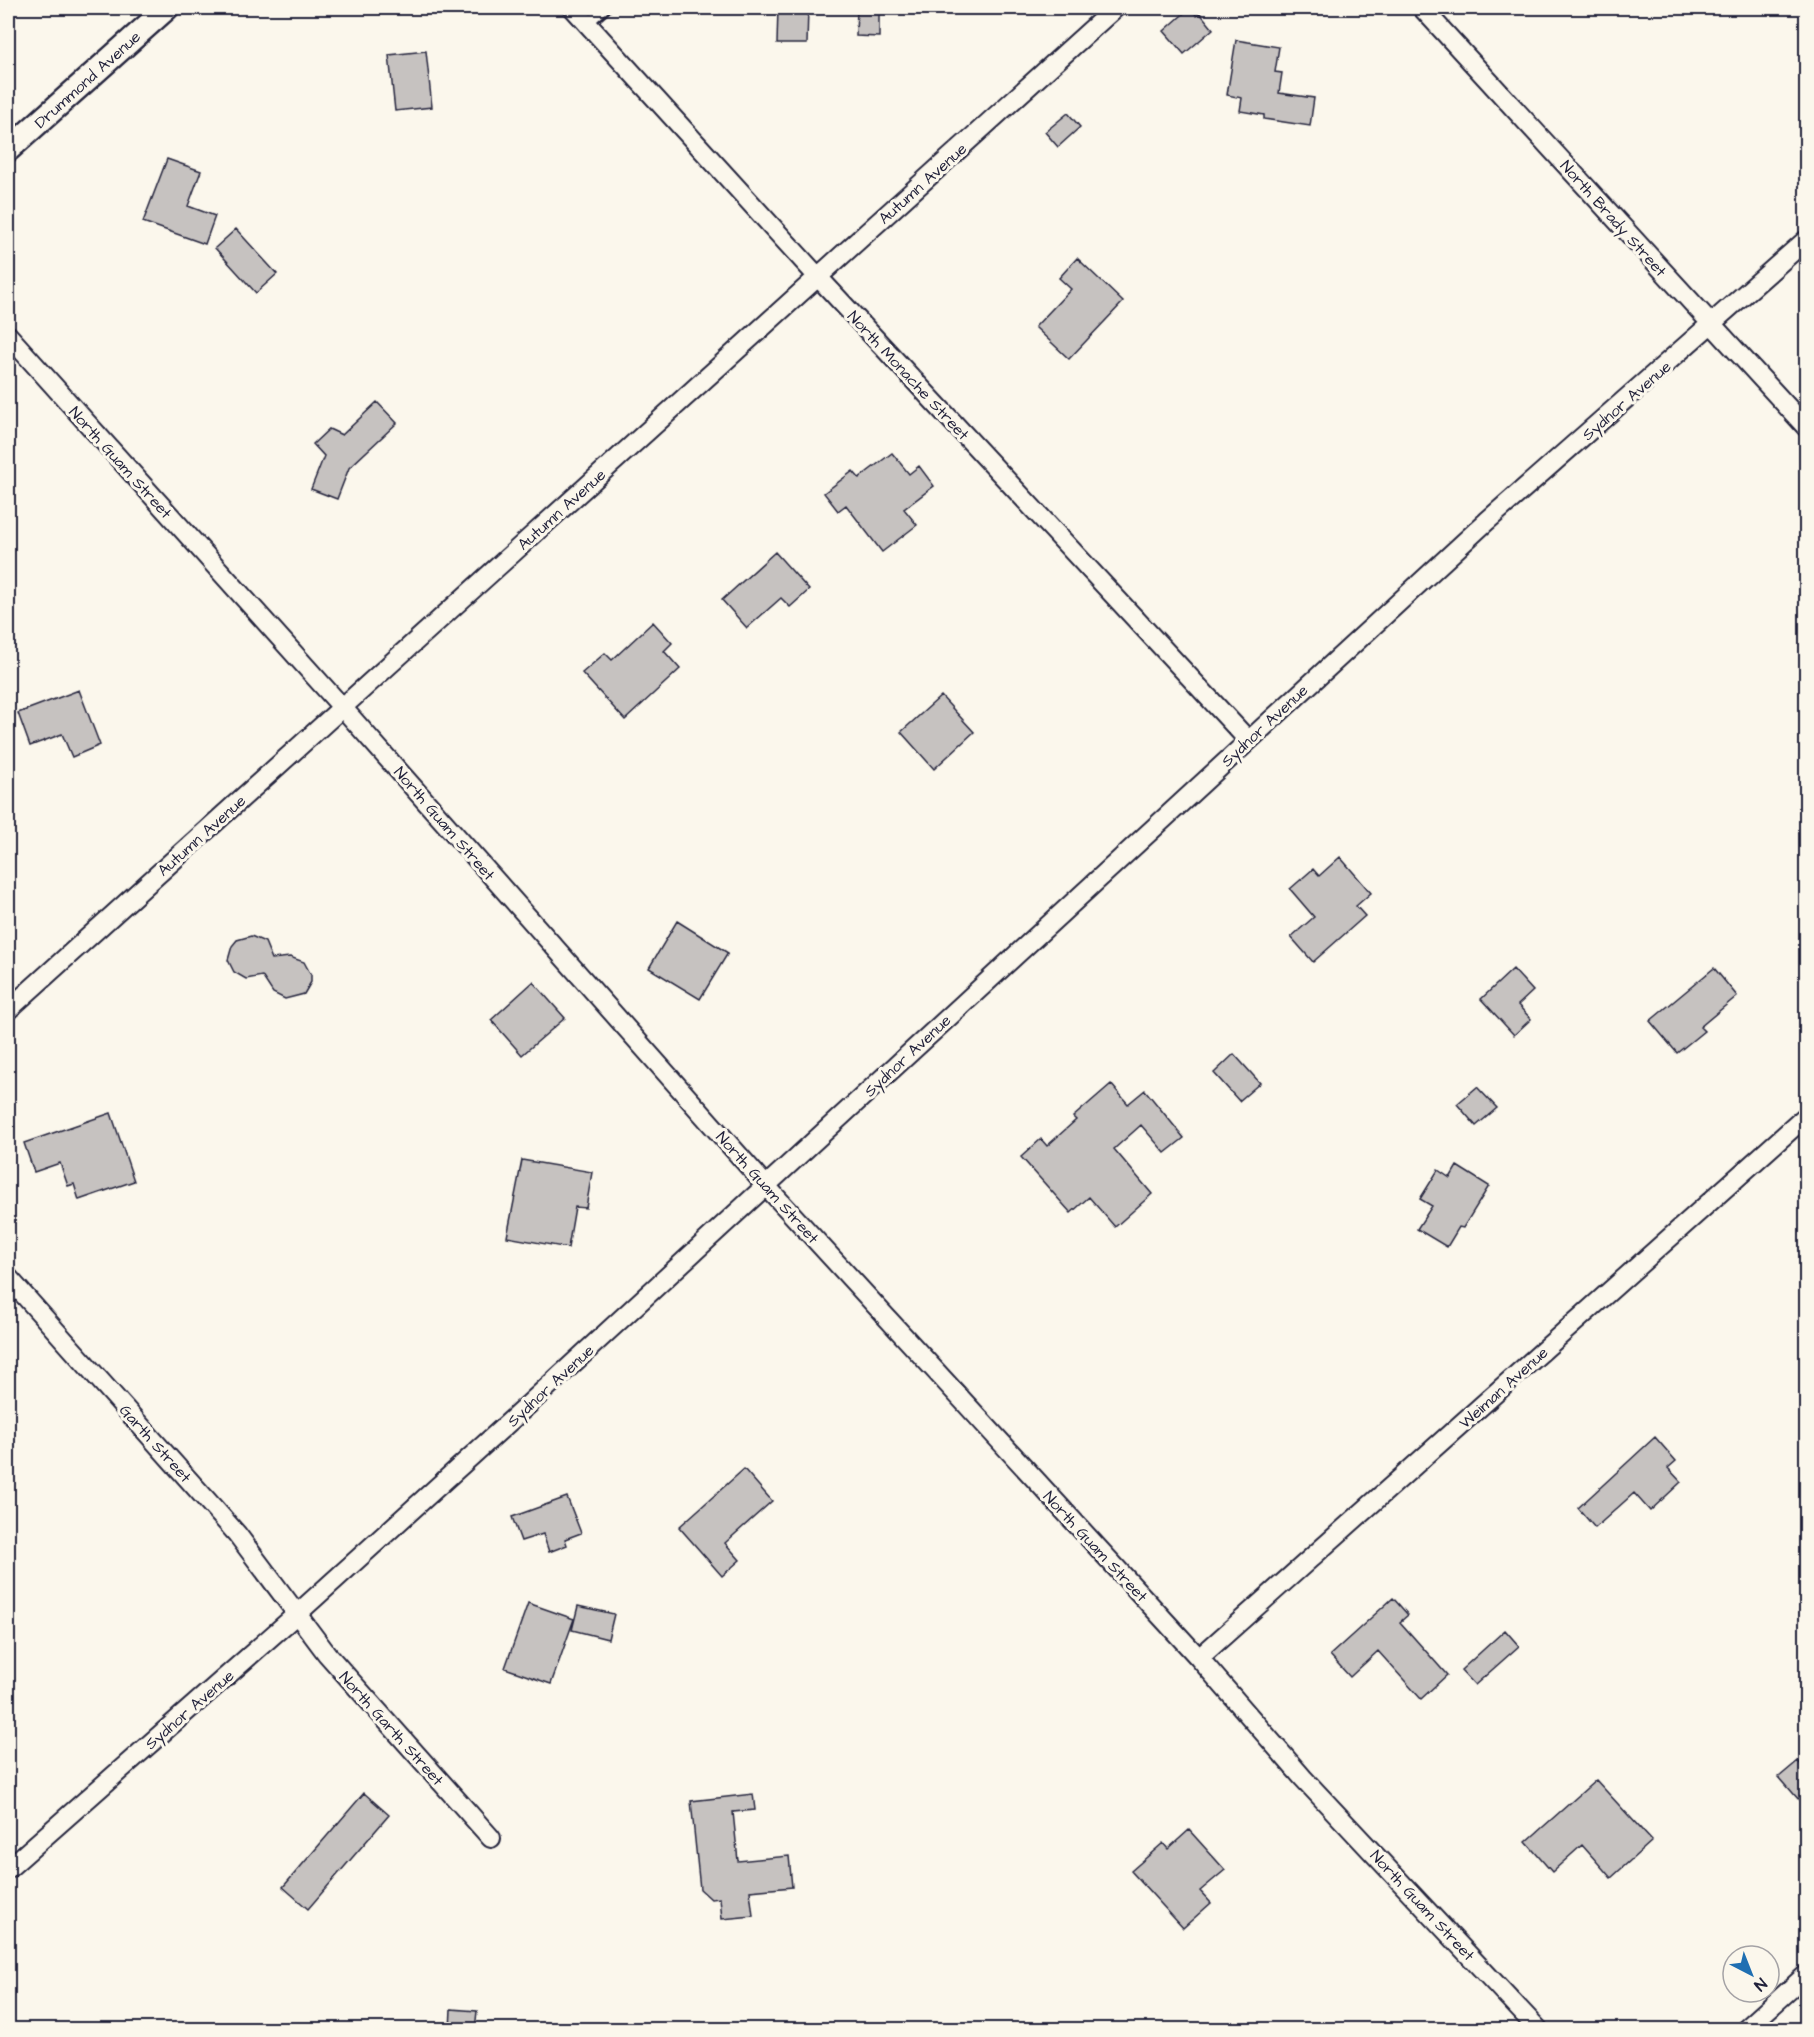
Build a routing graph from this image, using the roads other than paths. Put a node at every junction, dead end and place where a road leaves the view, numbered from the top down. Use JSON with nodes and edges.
{"nodes":[{"id":1,"x":167,"y":8,"type":"edge"},
{"id":2,"x":573,"y":8,"type":"edge"},
{"id":3,"x":605,"y":8,"type":"edge"},
{"id":4,"x":1115,"y":8,"type":"edge"},
{"id":5,"x":1422,"y":8,"type":"edge"},
{"id":6,"x":588,"y":23,"type":"junction"},
{"id":7,"x":8,"y":150,"type":"edge"},
{"id":8,"x":1806,"y":240,"type":"edge"},
{"id":9,"x":818,"y":277,"type":"junction"},
{"id":10,"x":1712,"y":325,"type":"junction"},
{"id":11,"x":8,"y":334,"type":"edge"},
{"id":12,"x":1806,"y":427,"type":"edge"},
{"id":13,"x":342,"y":707,"type":"junction"},
{"id":14,"x":1248,"y":740,"type":"junction"},
{"id":15,"x":8,"y":1010,"type":"edge"},
{"id":16,"x":1806,"y":1116,"type":"edge"},
{"id":17,"x":766,"y":1186,"type":"junction"},
{"id":18,"x":8,"y":1277,"type":"edge"},
{"id":19,"x":297,"y":1614,"type":"junction"},
{"id":20,"x":1198,"y":1658,"type":"junction"},
{"id":21,"x":491,"y":1838,"type":"dead end"},
{"id":22,"x":8,"y":1869,"type":"edge"},
{"id":23,"x":1806,"y":1975,"type":"edge"},
{"id":24,"x":1539,"y":2030,"type":"edge"},
{"id":25,"x":1745,"y":2030,"type":"edge"}],
"edges":[{"from":1,"to":7,"type":"street","name":"Drummond Avenue"},
{"from":2,"to":6,"type":"street","name":"North Monache Street"},
{"from":3,"to":6,"type":"lane"},
{"from":4,"to":9,"type":"street","name":"Autumn Avenue"},
{"from":5,"to":10,"type":"street","name":"North Brady Street"},
{"from":6,"to":9,"type":"street","name":"North Monache Street"},
{"from":8,"to":10,"type":"street","name":"Sydnor Avenue"},
{"from":9,"to":13,"type":"street","name":"Autumn Avenue"},
{"from":9,"to":14,"type":"street","name":"North Monache Street"},
{"from":10,"to":12,"type":"street","name":"North Brady Street"},
{"from":10,"to":14,"type":"street","name":"Sydnor Avenue"},
{"from":11,"to":13,"type":"street","name":"North Guam Street"},
{"from":13,"to":15,"type":"street","name":"Autumn Avenue"},
{"from":13,"to":17,"type":"street","name":"North Guam Street"},
{"from":14,"to":17,"type":"street","name":"Sydnor Avenue"},
{"from":16,"to":20,"type":"street","name":"Weiman Avenue"},
{"from":17,"to":19,"type":"street","name":"Sydnor Avenue"},
{"from":17,"to":20,"type":"street","name":"North Guam Street"},
{"from":18,"to":19,"type":"street","name":"Garth Street"},
{"from":19,"to":21,"type":"street","name":"North Garth Street"},
{"from":19,"to":22,"type":"street","name":"Sydnor Avenue"},
{"from":20,"to":24,"type":"street","name":"North Guam Street"},
{"from":23,"to":25,"type":"street"}]}
